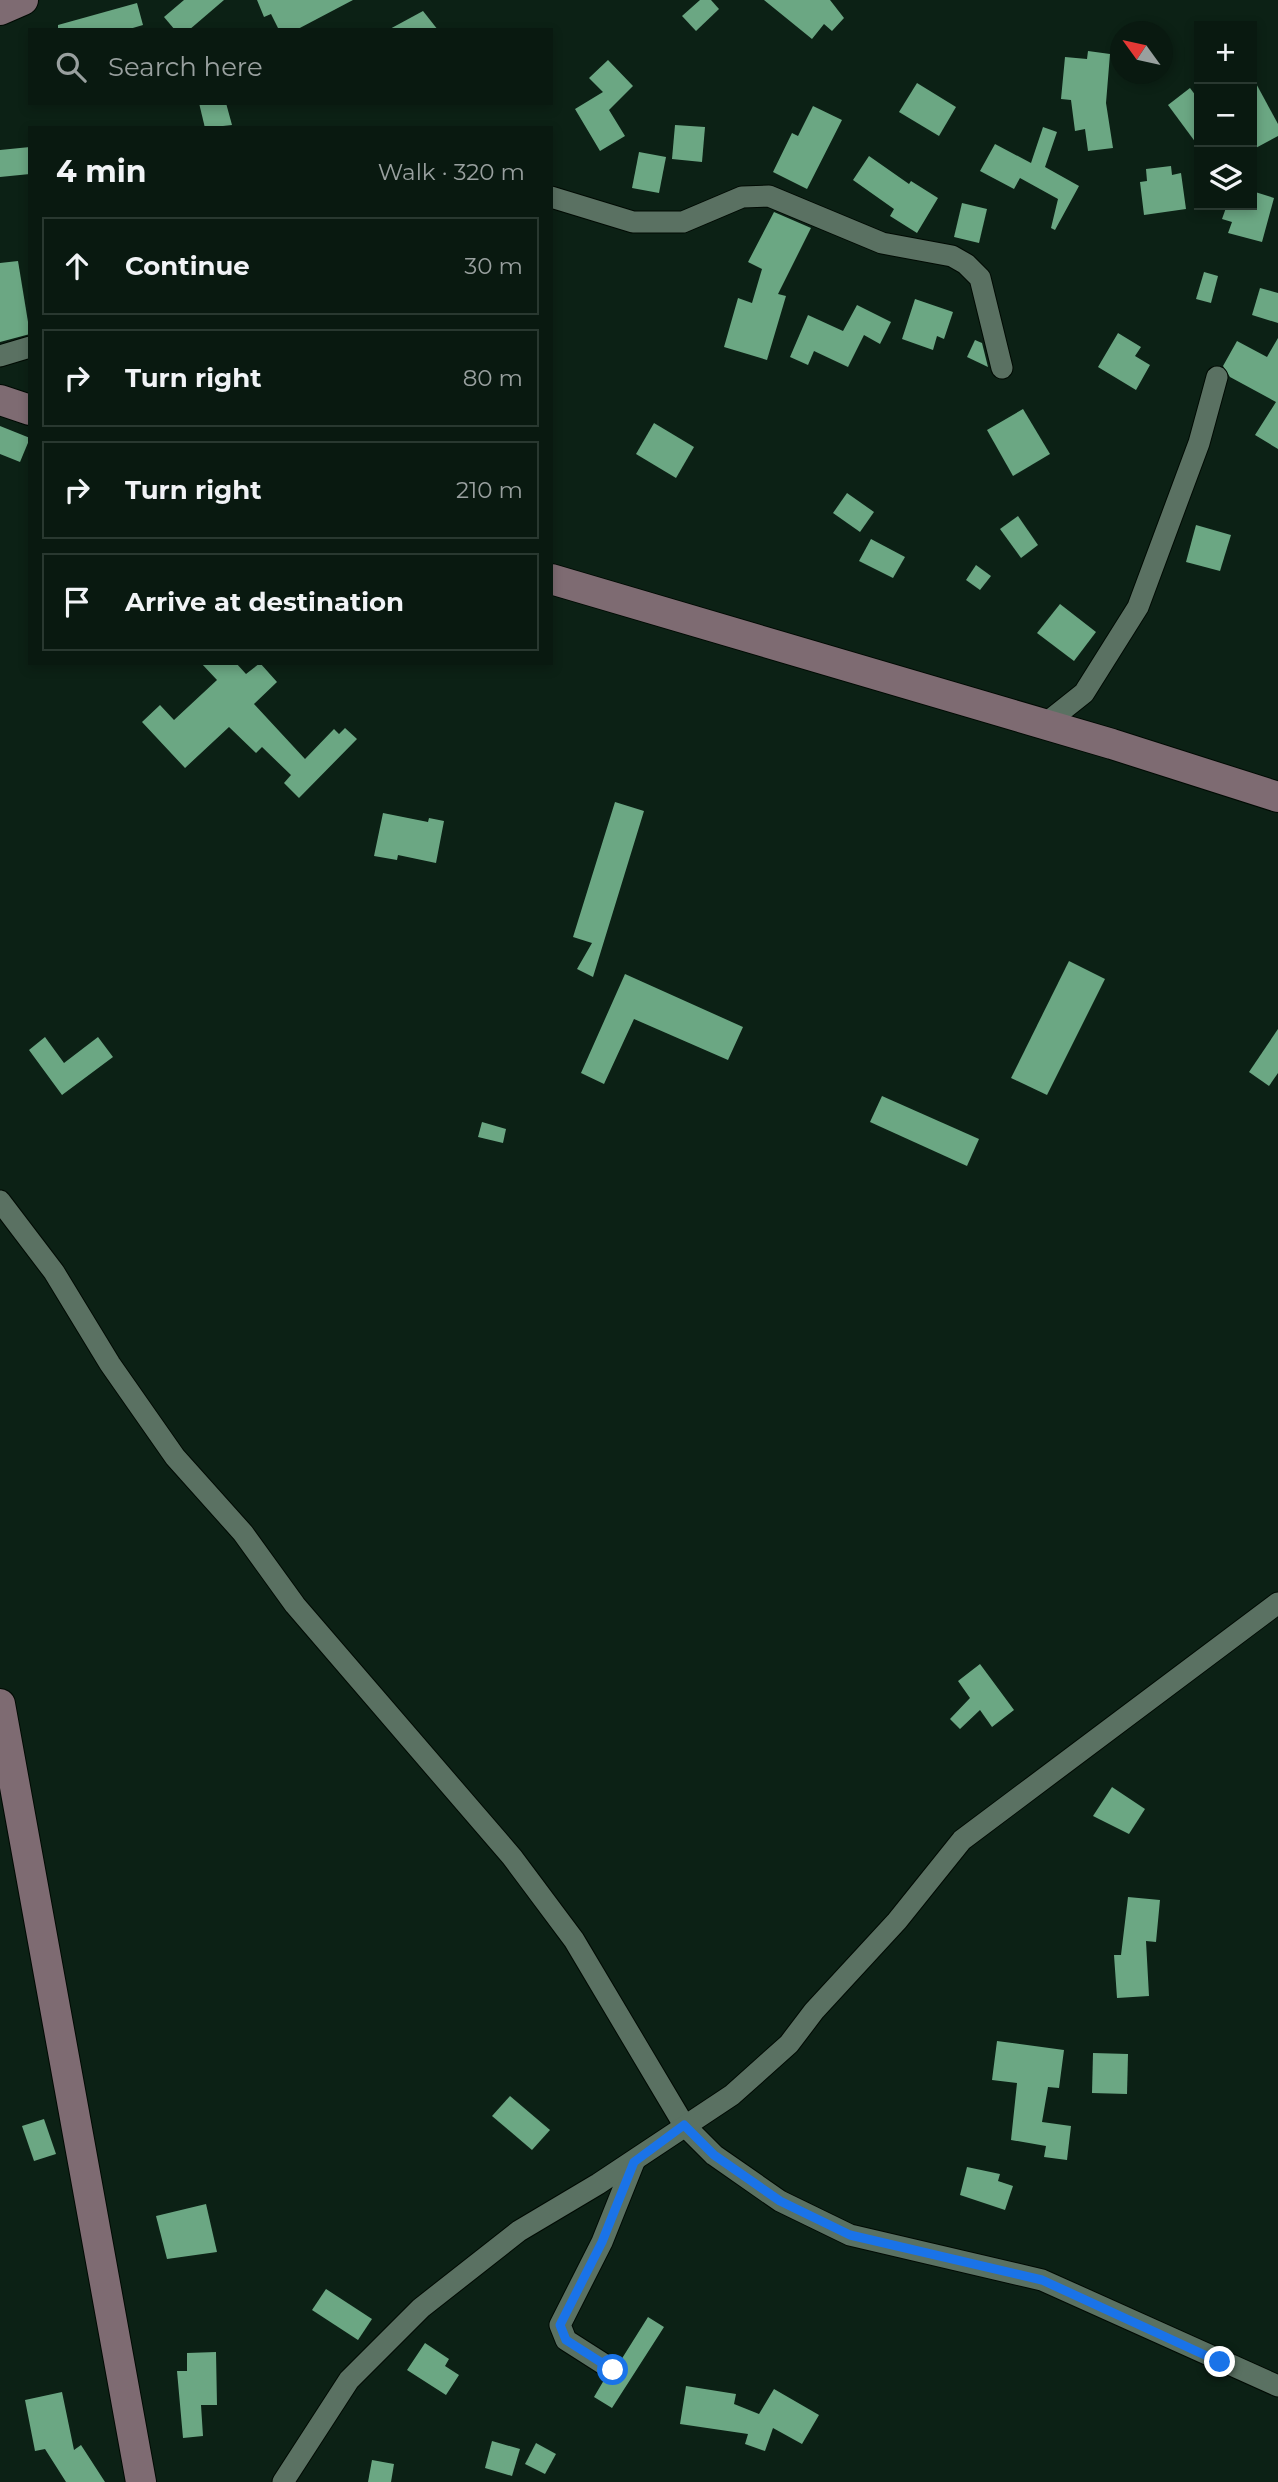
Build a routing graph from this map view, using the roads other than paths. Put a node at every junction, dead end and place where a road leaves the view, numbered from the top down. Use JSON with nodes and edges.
{"nodes":[{"id":1,"x":23,"y":0,"type":"edge"},
{"id":2,"x":0,"y":10,"type":"edge"},
{"id":3,"x":553,"y":198,"type":"edge"},
{"id":4,"x":28,"y":348,"type":"edge"},
{"id":5,"x":0,"y":356,"type":"edge"},
{"id":6,"x":1002,"y":368,"type":"dead end"},
{"id":7,"x":1217,"y":377,"type":"dead end"},
{"id":8,"x":0,"y":400,"type":"edge"},
{"id":9,"x":28,"y":409,"type":"edge"},
{"id":10,"x":553,"y":580,"type":"edge"},
{"id":11,"x":1045,"y":724,"type":"junction"},
{"id":12,"x":1278,"y":797,"type":"edge"},
{"id":13,"x":0,"y":1201,"type":"edge"},
{"id":14,"x":1278,"y":1603,"type":"edge"},
{"id":15,"x":0,"y":1704,"type":"edge"},
{"id":16,"x":684,"y":2125,"type":"junction"},
{"id":17,"x":634,"y":2162,"type":"junction"},
{"id":18,"x":613,"y":2370,"type":"dead end"},
{"id":19,"x":1278,"y":2386,"type":"edge"},
{"id":20,"x":141,"y":2482,"type":"edge"},
{"id":21,"x":283,"y":2482,"type":"edge"}],
"edges":[{"from":1,"to":2,"type":"street"},
{"from":3,"to":6,"type":"street"},
{"from":4,"to":5,"type":"street"},
{"from":7,"to":11,"type":"street"},
{"from":8,"to":9,"type":"street"},
{"from":10,"to":11,"type":"street"},
{"from":11,"to":12,"type":"street"},
{"from":13,"to":16,"type":"street"},
{"from":14,"to":16,"type":"street"},
{"from":15,"to":20,"type":"street"},
{"from":16,"to":17,"type":"street"},
{"from":16,"to":19,"type":"street"},
{"from":17,"to":18,"type":"street"},
{"from":17,"to":21,"type":"street"}]}
